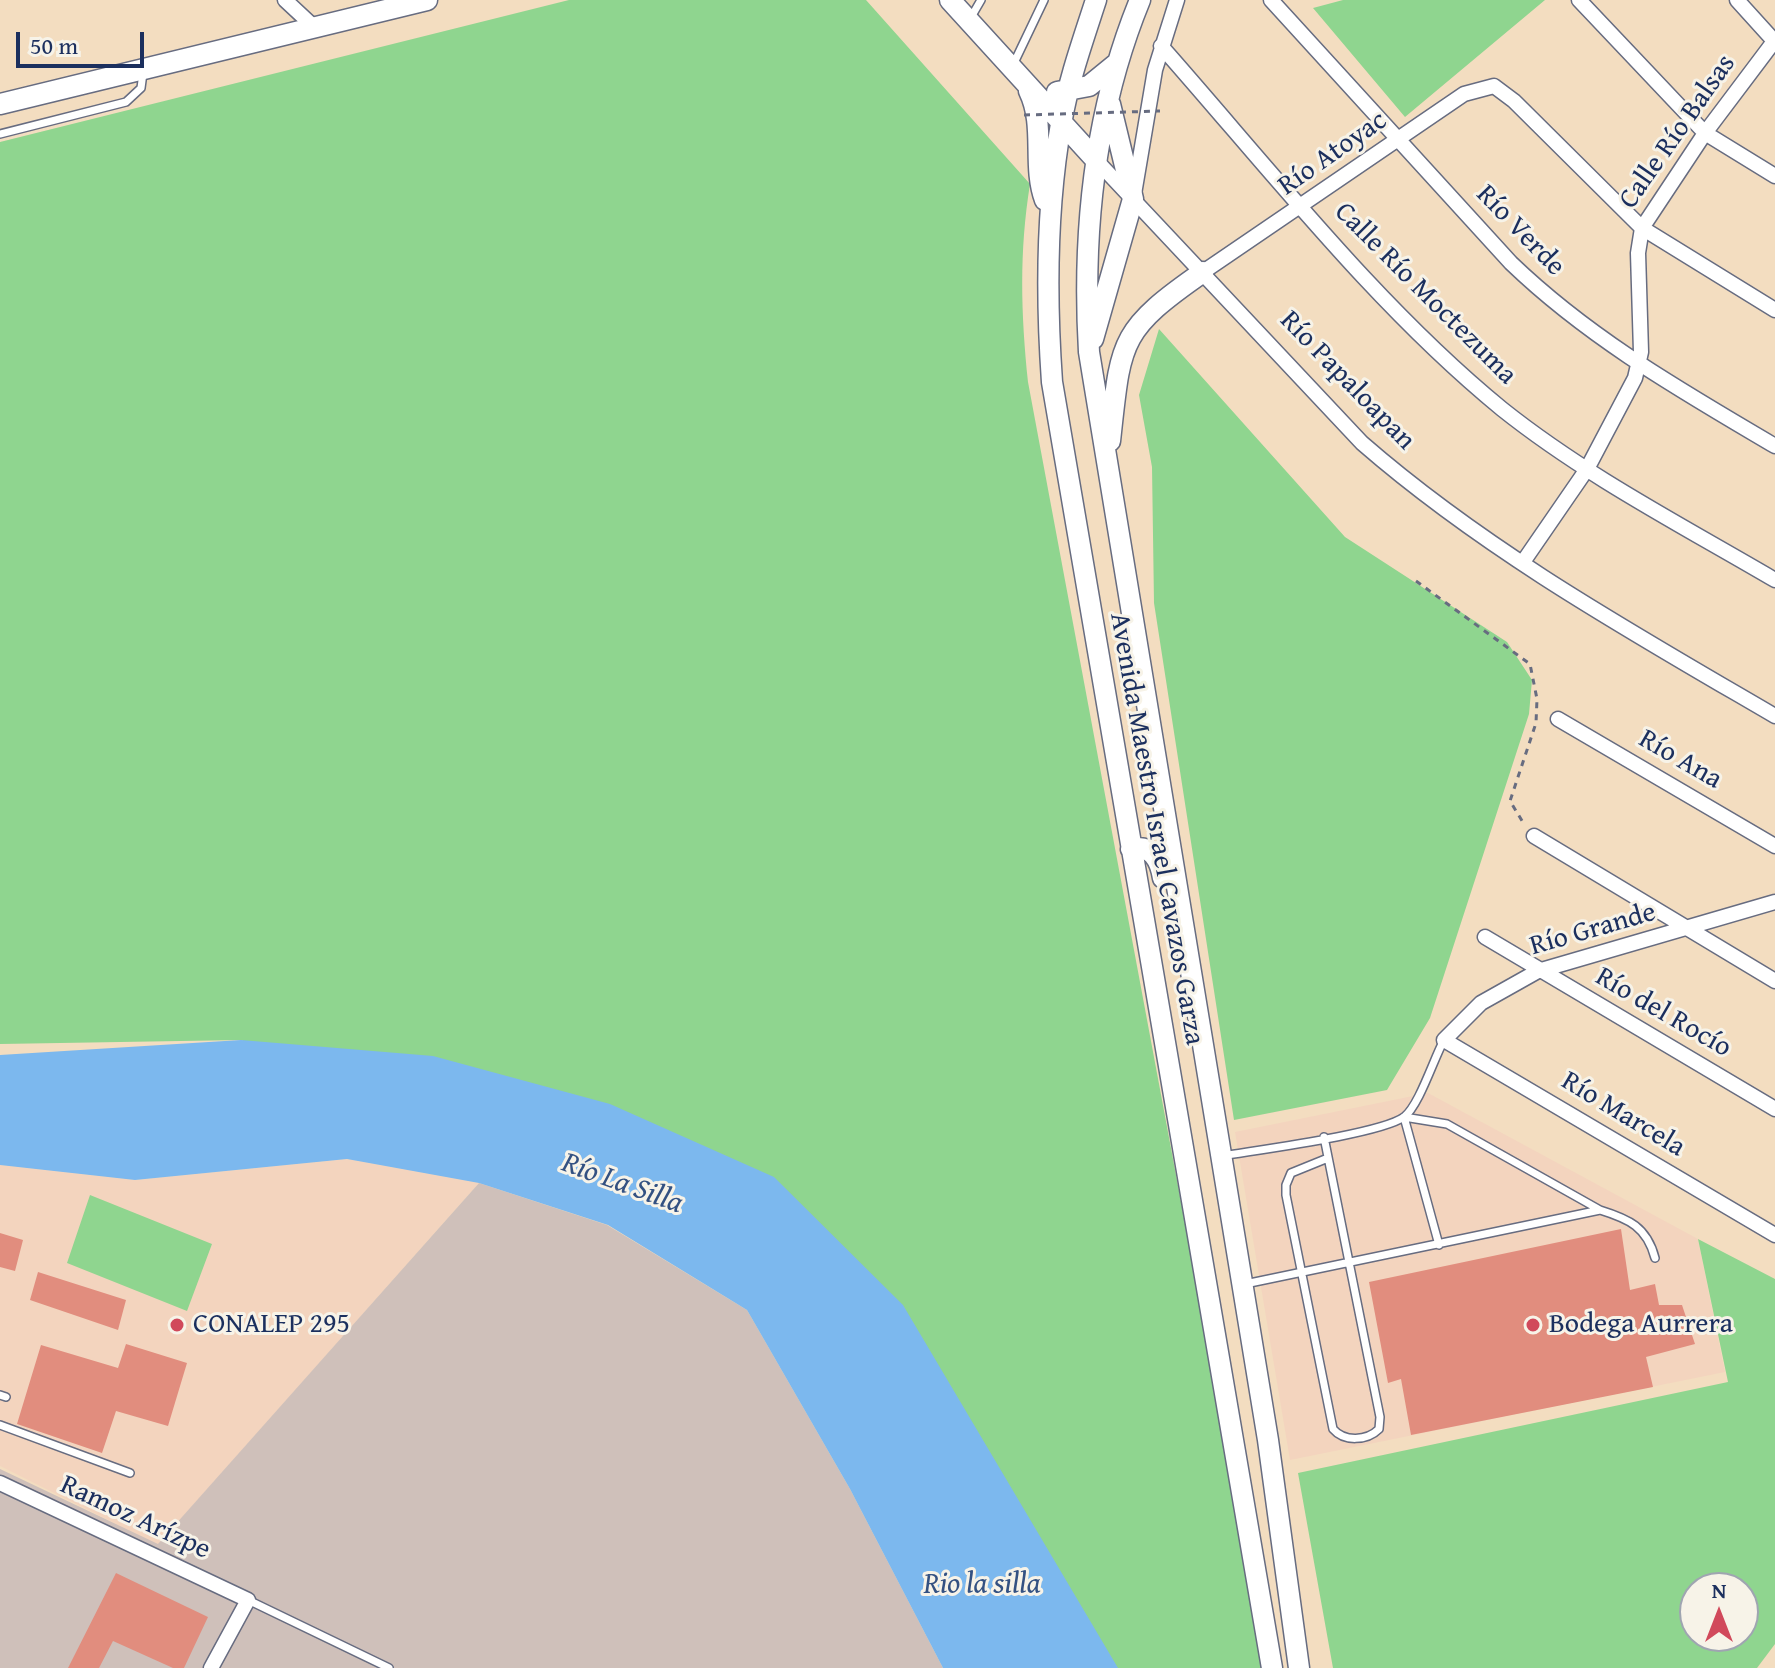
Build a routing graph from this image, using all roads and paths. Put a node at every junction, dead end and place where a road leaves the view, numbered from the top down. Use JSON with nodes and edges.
{"nodes":[{"id":1,"x":285,"y":0,"type":"edge"},
{"id":2,"x":427,"y":0,"type":"edge"},
{"id":3,"x":950,"y":0,"type":"edge"},
{"id":4,"x":981,"y":0,"type":"edge"},
{"id":5,"x":1033,"y":0,"type":"edge"},
{"id":6,"x":1096,"y":0,"type":"edge"},
{"id":7,"x":1140,"y":0,"type":"edge"},
{"id":8,"x":1177,"y":0,"type":"edge"},
{"id":9,"x":1271,"y":0,"type":"edge"},
{"id":10,"x":1579,"y":0,"type":"edge"},
{"id":11,"x":1737,"y":0,"type":"edge"},
{"id":12,"x":1043,"y":3,"type":"edge"},
{"id":13,"x":969,"y":20,"type":"junction"},
{"id":14,"x":314,"y":27,"type":"junction"},
{"id":15,"x":1775,"y":41,"type":"edge"},
{"id":16,"x":1161,"y":46,"type":"junction"},
{"id":17,"x":1117,"y":64,"type":"junction"},
{"id":18,"x":144,"y":69,"type":"junction"},
{"id":19,"x":1020,"y":75,"type":"junction"},
{"id":20,"x":1068,"y":92,"type":"junction"},
{"id":21,"x":1109,"y":92,"type":"junction"},
{"id":22,"x":0,"y":104,"type":"edge"},
{"id":23,"x":1160,"y":111,"type":"dead end"},
{"id":24,"x":1024,"y":115,"type":"dead end"},
{"id":25,"x":1061,"y":122,"type":"junction"},
{"id":26,"x":1705,"y":133,"type":"junction"},
{"id":27,"x":0,"y":134,"type":"edge"},
{"id":28,"x":1400,"y":140,"type":"junction"},
{"id":29,"x":1095,"y":159,"type":"junction"},
{"id":30,"x":1775,"y":176,"type":"edge"},
{"id":31,"x":1133,"y":199,"type":"junction"},
{"id":32,"x":1304,"y":207,"type":"junction"},
{"id":33,"x":1051,"y":214,"type":"junction"},
{"id":34,"x":1642,"y":228,"type":"junction"},
{"id":35,"x":1203,"y":272,"type":"junction"},
{"id":36,"x":1775,"y":310,"type":"edge"},
{"id":37,"x":1089,"y":352,"type":"junction"},
{"id":38,"x":1640,"y":366,"type":"junction"},
{"id":39,"x":1775,"y":446,"type":"edge"},
{"id":40,"x":1106,"y":469,"type":"junction"},
{"id":41,"x":1587,"y":469,"type":"junction"},
{"id":42,"x":1523,"y":562,"type":"junction"},
{"id":43,"x":1775,"y":580,"type":"edge"},
{"id":44,"x":1416,"y":581,"type":"dead end"},
{"id":45,"x":1775,"y":716,"type":"edge"},
{"id":46,"x":1558,"y":719,"type":"dead end"},
{"id":47,"x":1534,"y":836,"type":"joint"},
{"id":48,"x":1775,"y":846,"type":"edge"},
{"id":49,"x":1131,"y":849,"type":"junction"},
{"id":50,"x":1775,"y":902,"type":"edge"},
{"id":51,"x":1179,"y":914,"type":"junction"},
{"id":52,"x":1687,"y":930,"type":"junction"},
{"id":53,"x":1485,"y":937,"type":"dead end"},
{"id":54,"x":1538,"y":971,"type":"junction"},
{"id":55,"x":1775,"y":981,"type":"edge"},
{"id":56,"x":1444,"y":1040,"type":"junction"},
{"id":57,"x":1775,"y":1109,"type":"edge"},
{"id":58,"x":1404,"y":1117,"type":"junction"},
{"id":59,"x":1324,"y":1137,"type":"junction"},
{"id":60,"x":1220,"y":1156,"type":"junction"},
{"id":61,"x":1328,"y":1158,"type":"junction"},
{"id":62,"x":1600,"y":1210,"type":"junction"},
{"id":63,"x":1775,"y":1235,"type":"edge"},
{"id":64,"x":1439,"y":1245,"type":"junction"},
{"id":65,"x":1655,"y":1258,"type":"dead end"},
{"id":66,"x":1348,"y":1263,"type":"junction"},
{"id":67,"x":1301,"y":1273,"type":"junction"},
{"id":68,"x":1241,"y":1285,"type":"junction"},
{"id":69,"x":0,"y":1425,"type":"edge"},
{"id":70,"x":1237,"y":1465,"type":"junction"},
{"id":71,"x":130,"y":1473,"type":"dead end"},
{"id":72,"x":0,"y":1483,"type":"edge"},
{"id":73,"x":1277,"y":1506,"type":"junction"},
{"id":74,"x":248,"y":1600,"type":"junction"},
{"id":75,"x":211,"y":1668,"type":"edge"},
{"id":76,"x":389,"y":1668,"type":"edge"},
{"id":77,"x":1272,"y":1668,"type":"edge"},
{"id":78,"x":1299,"y":1668,"type":"edge"}],
"edges":[{"from":1,"to":14,"type":"street"},
{"from":2,"to":14,"type":"main road"},
{"from":3,"to":13,"type":"main road","name":"Río Papaloapan"},
{"from":4,"to":13,"type":"lane"},
{"from":5,"to":12,"type":"lane"},
{"from":6,"to":20,"type":"main road","name":"Avenida Maestro Israel Cavazos Garza"},
{"from":7,"to":17,"type":"main road","name":"Avenida Maestro Israel Cavazos Garza"},
{"from":8,"to":16,"type":"street"},
{"from":9,"to":28,"type":"street","name":"Río Verde"},
{"from":10,"to":26,"type":"street"},
{"from":11,"to":15,"type":"street"},
{"from":12,"to":19,"type":"lane"},
{"from":13,"to":19,"type":"main road","name":"Río Papaloapan"},
{"from":14,"to":18,"type":"main road"},
{"from":15,"to":26,"type":"street","name":"Calle Río Balsas"},
{"from":16,"to":31,"type":"street"},
{"from":16,"to":32,"type":"street","name":"Calle Río Moctezuma"},
{"from":17,"to":20,"type":"main road"},
{"from":17,"to":21,"type":"main road","name":"Avenida Maestro Israel Cavazos Garza"},
{"from":18,"to":22,"type":"main road"},
{"from":18,"to":27,"type":"lane"},
{"from":19,"to":20,"type":"main road"},
{"from":19,"to":25,"type":"main road","name":"Río Papaloapan"},
{"from":19,"to":33,"type":"main road"},
{"from":20,"to":25,"type":"main road","name":"Avenida Maestro Israel Cavazos Garza"},
{"from":21,"to":29,"type":"main road","name":"Avenida Maestro Israel Cavazos Garza"},
{"from":21,"to":31,"type":"main road"},
{"from":23,"to":24,"type":"path","bridge":true},
{"from":25,"to":29,"type":"main road","name":"Río Papaloapan"},
{"from":25,"to":33,"type":"main road","name":"Avenida Maestro Israel Cavazos Garza"},
{"from":26,"to":30,"type":"street"},
{"from":26,"to":34,"type":"street","name":"Calle Río Balsas"},
{"from":28,"to":32,"type":"street","name":"Río Atoyac"},
{"from":28,"to":34,"type":"street","name":"Río Atoyac"},
{"from":28,"to":38,"type":"street","name":"Río Verde"},
{"from":29,"to":31,"type":"street","name":"Río Papaloapan"},
{"from":29,"to":37,"type":"main road","name":"Avenida Maestro Israel Cavazos Garza"},
{"from":31,"to":35,"type":"street","name":"Río Papaloapan"},
{"from":31,"to":37,"type":"main road"},
{"from":32,"to":35,"type":"street","name":"Río Atoyac"},
{"from":32,"to":41,"type":"street","name":"Calle Río Moctezuma"},
{"from":33,"to":49,"type":"main road","name":"Avenida Maestro Israel Cavazos Garza"},
{"from":34,"to":36,"type":"street"},
{"from":34,"to":38,"type":"street","name":"Calle Río Balsas"},
{"from":35,"to":40,"type":"main road"},
{"from":35,"to":42,"type":"street","name":"Río Papaloapan"},
{"from":37,"to":40,"type":"main road","name":"Avenida Maestro Israel Cavazos Garza"},
{"from":38,"to":39,"type":"street","name":"Río Verde"},
{"from":38,"to":41,"type":"street","name":"Calle Río Balsas"},
{"from":40,"to":51,"type":"main road","name":"Avenida Maestro Israel Cavazos Garza"},
{"from":41,"to":42,"type":"street","name":"Calle Río Balsas"},
{"from":41,"to":43,"type":"street","name":"Calle Río Moctezuma"},
{"from":42,"to":45,"type":"street","name":"Río Papaloapan"},
{"from":44,"to":47,"type":"path"},
{"from":46,"to":48,"type":"street","name":"Río Ana"},
{"from":47,"to":52,"type":"street"},
{"from":49,"to":51,"type":"main road"},
{"from":49,"to":70,"type":"main road","name":"Avenida Maestro Israel Cavazos Garza"},
{"from":50,"to":52,"type":"street","name":"Río Grande"},
{"from":51,"to":60,"type":"main road","name":"Avenida Maestro Israel Cavazos Garza"},
{"from":52,"to":54,"type":"street","name":"Río Grande"},
{"from":52,"to":55,"type":"street"},
{"from":53,"to":54,"type":"street","name":"Río del Rocío"},
{"from":54,"to":56,"type":"street","name":"Río Grande"},
{"from":54,"to":57,"type":"street","name":"Río del Rocío"},
{"from":56,"to":58,"type":"lane"},
{"from":56,"to":63,"type":"street","name":"Río Marcela"},
{"from":58,"to":59,"type":"lane"},
{"from":58,"to":62,"type":"lane"},
{"from":58,"to":64,"type":"lane"},
{"from":59,"to":60,"type":"lane"},
{"from":59,"to":61,"type":"lane"},
{"from":60,"to":68,"type":"main road","name":"Avenida Maestro Israel Cavazos Garza"},
{"from":61,"to":66,"type":"lane"},
{"from":61,"to":67,"type":"lane"},
{"from":62,"to":64,"type":"lane"},
{"from":62,"to":65,"type":"lane"},
{"from":64,"to":66,"type":"lane"},
{"from":66,"to":67,"type":"lane"},
{"from":66,"to":67,"type":"lane"},
{"from":67,"to":68,"type":"lane"},
{"from":68,"to":73,"type":"main road","name":"Avenida Maestro Israel Cavazos Garza"},
{"from":69,"to":71,"type":"lane"},
{"from":70,"to":73,"type":"main road"},
{"from":70,"to":77,"type":"main road","name":"Avenida Maestro Israel Cavazos Garza"},
{"from":72,"to":74,"type":"street","name":"Ramoz Arízpe"},
{"from":73,"to":78,"type":"main road","name":"Avenida Maestro Israel Cavazos Garza"},
{"from":74,"to":75,"type":"street"},
{"from":74,"to":76,"type":"lane"}]}
